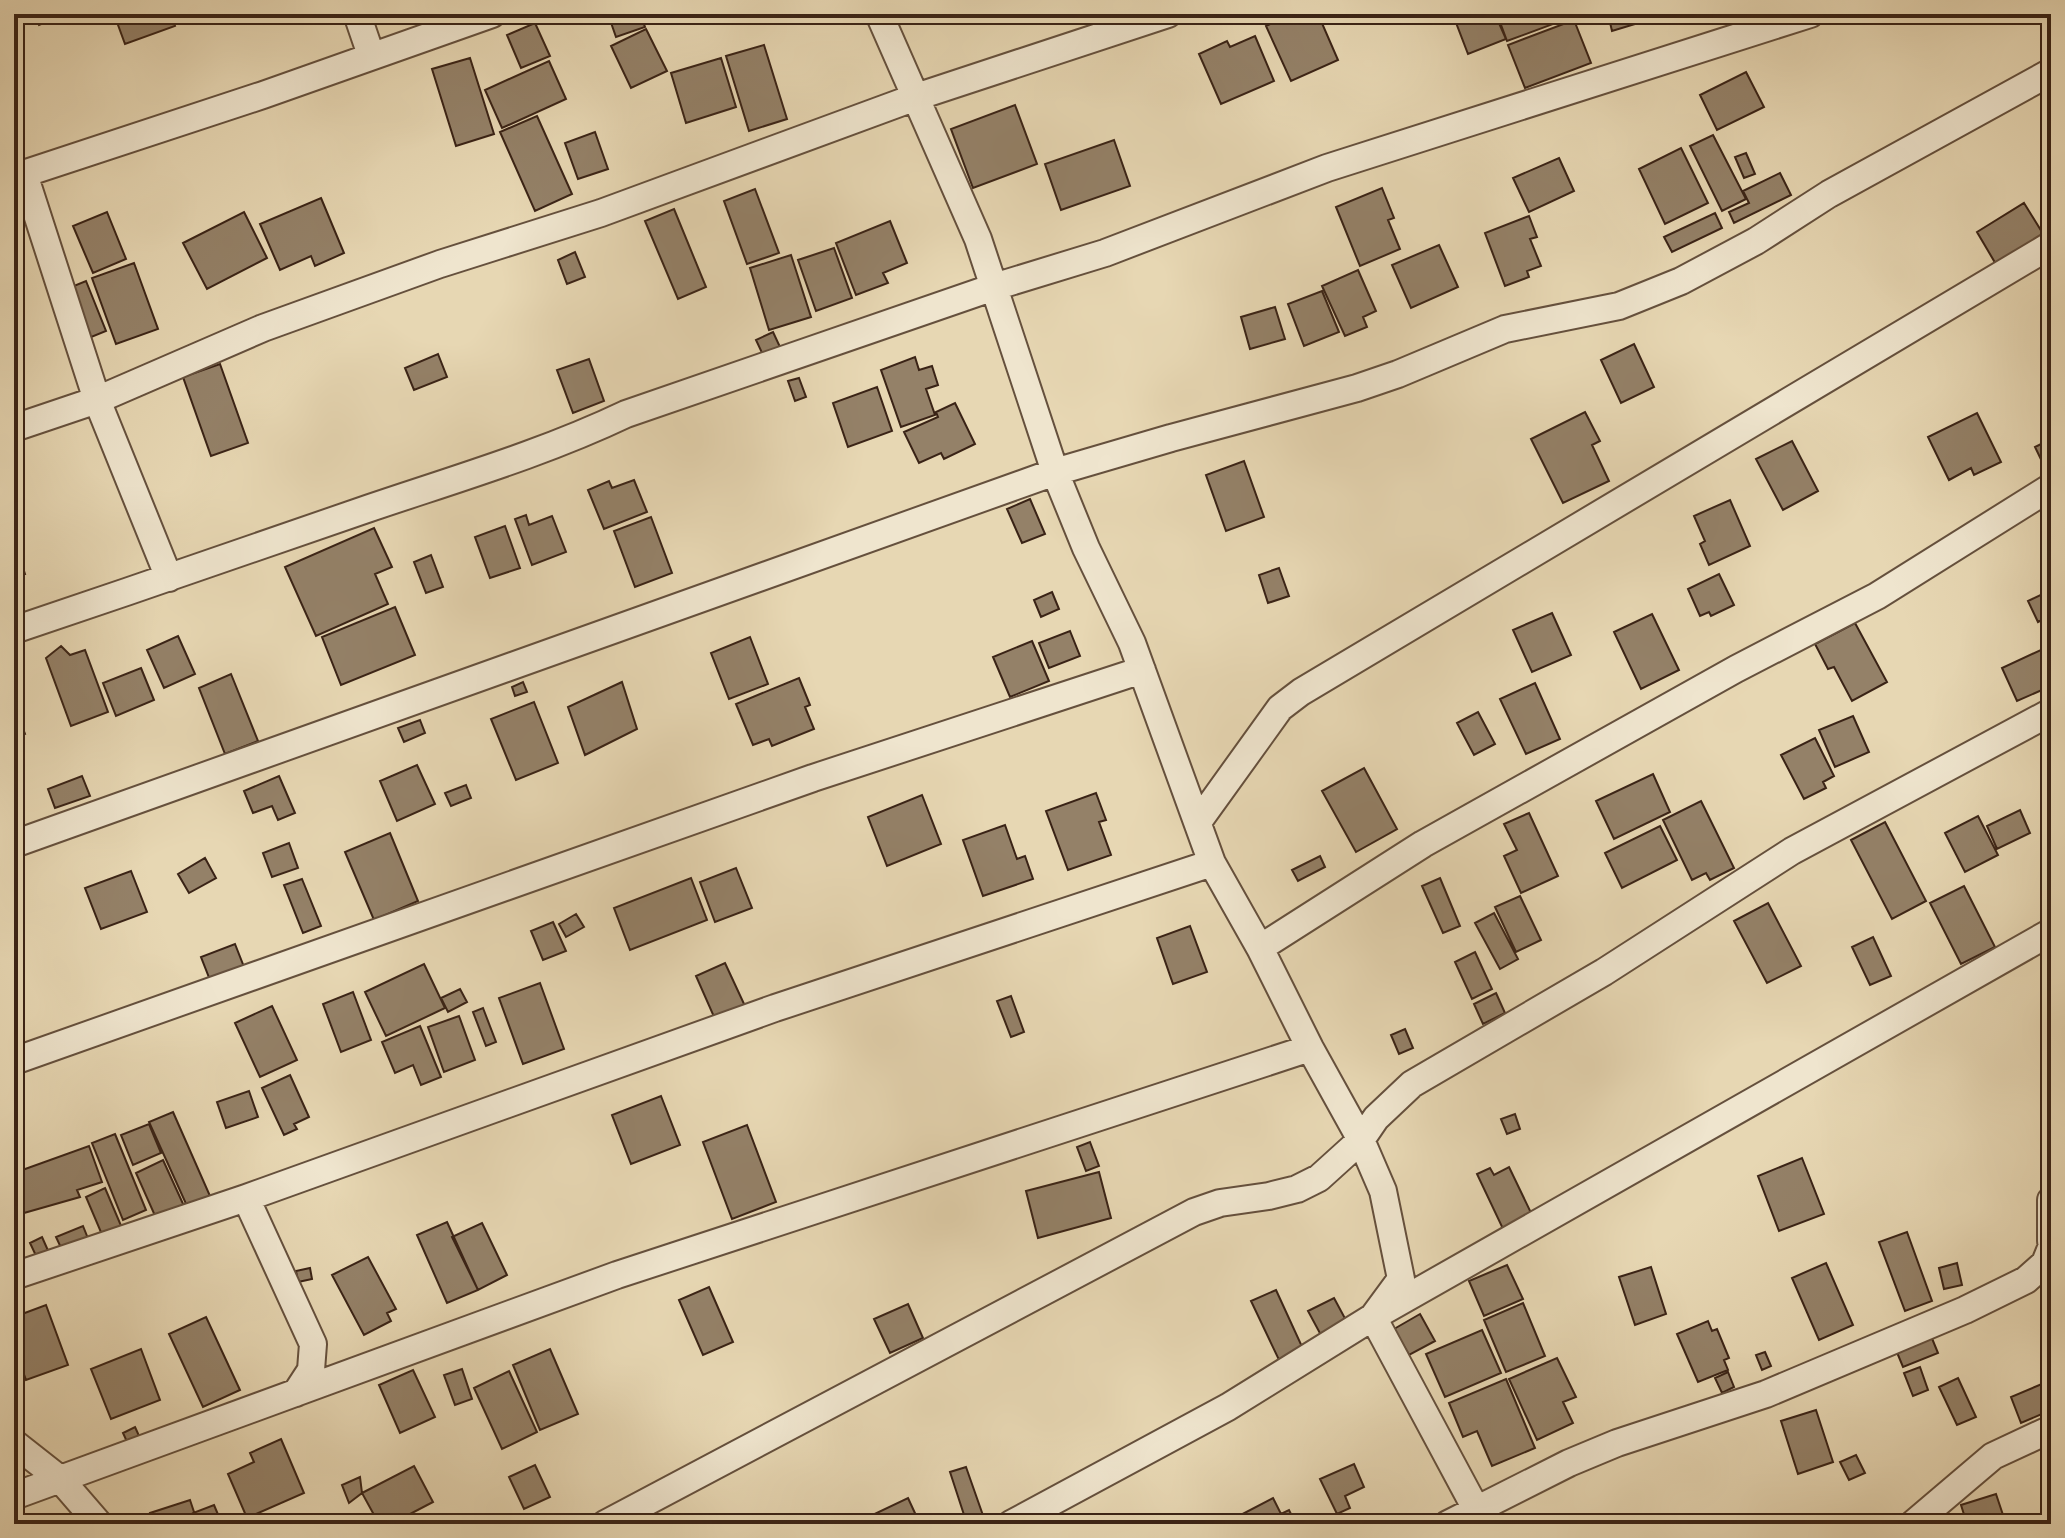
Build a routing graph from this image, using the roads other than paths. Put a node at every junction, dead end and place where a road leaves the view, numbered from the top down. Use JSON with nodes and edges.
{"nodes":[{"id":1,"x":357,"y":14,"type":"edge"},
{"id":2,"x":492,"y":14,"type":"edge"},
{"id":3,"x":879,"y":14,"type":"edge"},
{"id":4,"x":1168,"y":14,"type":"edge"},
{"id":5,"x":1810,"y":14,"type":"edge"},
{"id":6,"x":371,"y":55,"type":"junction"},
{"id":7,"x":2051,"y":72,"type":"edge"},
{"id":8,"x":916,"y":97,"type":"junction"},
{"id":9,"x":19,"y":176,"type":"edge"},
{"id":10,"x":2051,"y":245,"type":"edge"},
{"id":11,"x":994,"y":287,"type":"junction"},
{"id":12,"x":97,"y":400,"type":"junction"},
{"id":13,"x":14,"y":428,"type":"edge"},
{"id":14,"x":1055,"y":472,"type":"junction"},
{"id":15,"x":2051,"y":487,"type":"edge"},
{"id":16,"x":169,"y":578,"type":"junction"},
{"id":17,"x":14,"y":630,"type":"edge"},
{"id":18,"x":1142,"y":670,"type":"junction"},
{"id":19,"x":2051,"y":712,"type":"edge"},
{"id":20,"x":1198,"y":822,"type":"junction"},
{"id":21,"x":14,"y":844,"type":"edge"},
{"id":22,"x":1212,"y":863,"type":"junction"},
{"id":23,"x":2051,"y":932,"type":"edge"},
{"id":24,"x":1260,"y":948,"type":"junction"},
{"id":25,"x":1310,"y":1048,"type":"junction"},
{"id":26,"x":14,"y":1061,"type":"edge"},
{"id":27,"x":1361,"y":1140,"type":"junction"},
{"id":28,"x":246,"y":1198,"type":"junction"},
{"id":29,"x":2051,"y":1200,"type":"edge"},
{"id":30,"x":2051,"y":1241,"type":"edge"},
{"id":31,"x":2051,"y":1248,"type":"edge"},
{"id":32,"x":14,"y":1276,"type":"edge"},
{"id":33,"x":1373,"y":1317,"type":"junction"},
{"id":34,"x":296,"y":1393,"type":"junction"},
{"id":35,"x":2051,"y":1429,"type":"edge"},
{"id":36,"x":14,"y":1443,"type":"edge"},
{"id":37,"x":61,"y":1480,"type":"junction"},
{"id":38,"x":14,"y":1496,"type":"edge"},
{"id":39,"x":1481,"y":1517,"type":"edge"},
{"id":40,"x":99,"y":1524,"type":"edge"},
{"id":41,"x":605,"y":1524,"type":"edge"},
{"id":42,"x":1011,"y":1524,"type":"edge"},
{"id":43,"x":1448,"y":1524,"type":"edge"},
{"id":44,"x":1913,"y":1524,"type":"edge"}],
"edges":[{"from":1,"to":6,"type":"street"},
{"from":2,"to":6,"type":"street"},
{"from":3,"to":8,"type":"street"},
{"from":4,"to":8,"type":"street"},
{"from":5,"to":11,"type":"street"},
{"from":6,"to":9,"type":"street"},
{"from":7,"to":14,"type":"street"},
{"from":8,"to":11,"type":"street"},
{"from":8,"to":12,"type":"street"},
{"from":9,"to":12,"type":"street"},
{"from":10,"to":20,"type":"street"},
{"from":11,"to":14,"type":"street"},
{"from":11,"to":16,"type":"street"},
{"from":12,"to":13,"type":"street"},
{"from":12,"to":16,"type":"street"},
{"from":14,"to":18,"type":"street"},
{"from":14,"to":21,"type":"street"},
{"from":15,"to":24,"type":"street"},
{"from":16,"to":17,"type":"street"},
{"from":18,"to":20,"type":"street"},
{"from":18,"to":26,"type":"street"},
{"from":19,"to":27,"type":"street"},
{"from":20,"to":22,"type":"street"},
{"from":22,"to":24,"type":"street"},
{"from":22,"to":28,"type":"street"},
{"from":23,"to":33,"type":"street"},
{"from":24,"to":25,"type":"street"},
{"from":25,"to":27,"type":"street"},
{"from":25,"to":34,"type":"street"},
{"from":27,"to":33,"type":"street"},
{"from":27,"to":41,"type":"street"},
{"from":28,"to":32,"type":"street"},
{"from":28,"to":34,"type":"street"},
{"from":29,"to":30,"type":"street"},
{"from":31,"to":39,"type":"street"},
{"from":33,"to":39,"type":"street"},
{"from":33,"to":42,"type":"street"},
{"from":34,"to":37,"type":"street"},
{"from":35,"to":44,"type":"street"},
{"from":36,"to":37,"type":"street"},
{"from":37,"to":38,"type":"street"},
{"from":37,"to":40,"type":"street"},
{"from":39,"to":43,"type":"street"}]}
